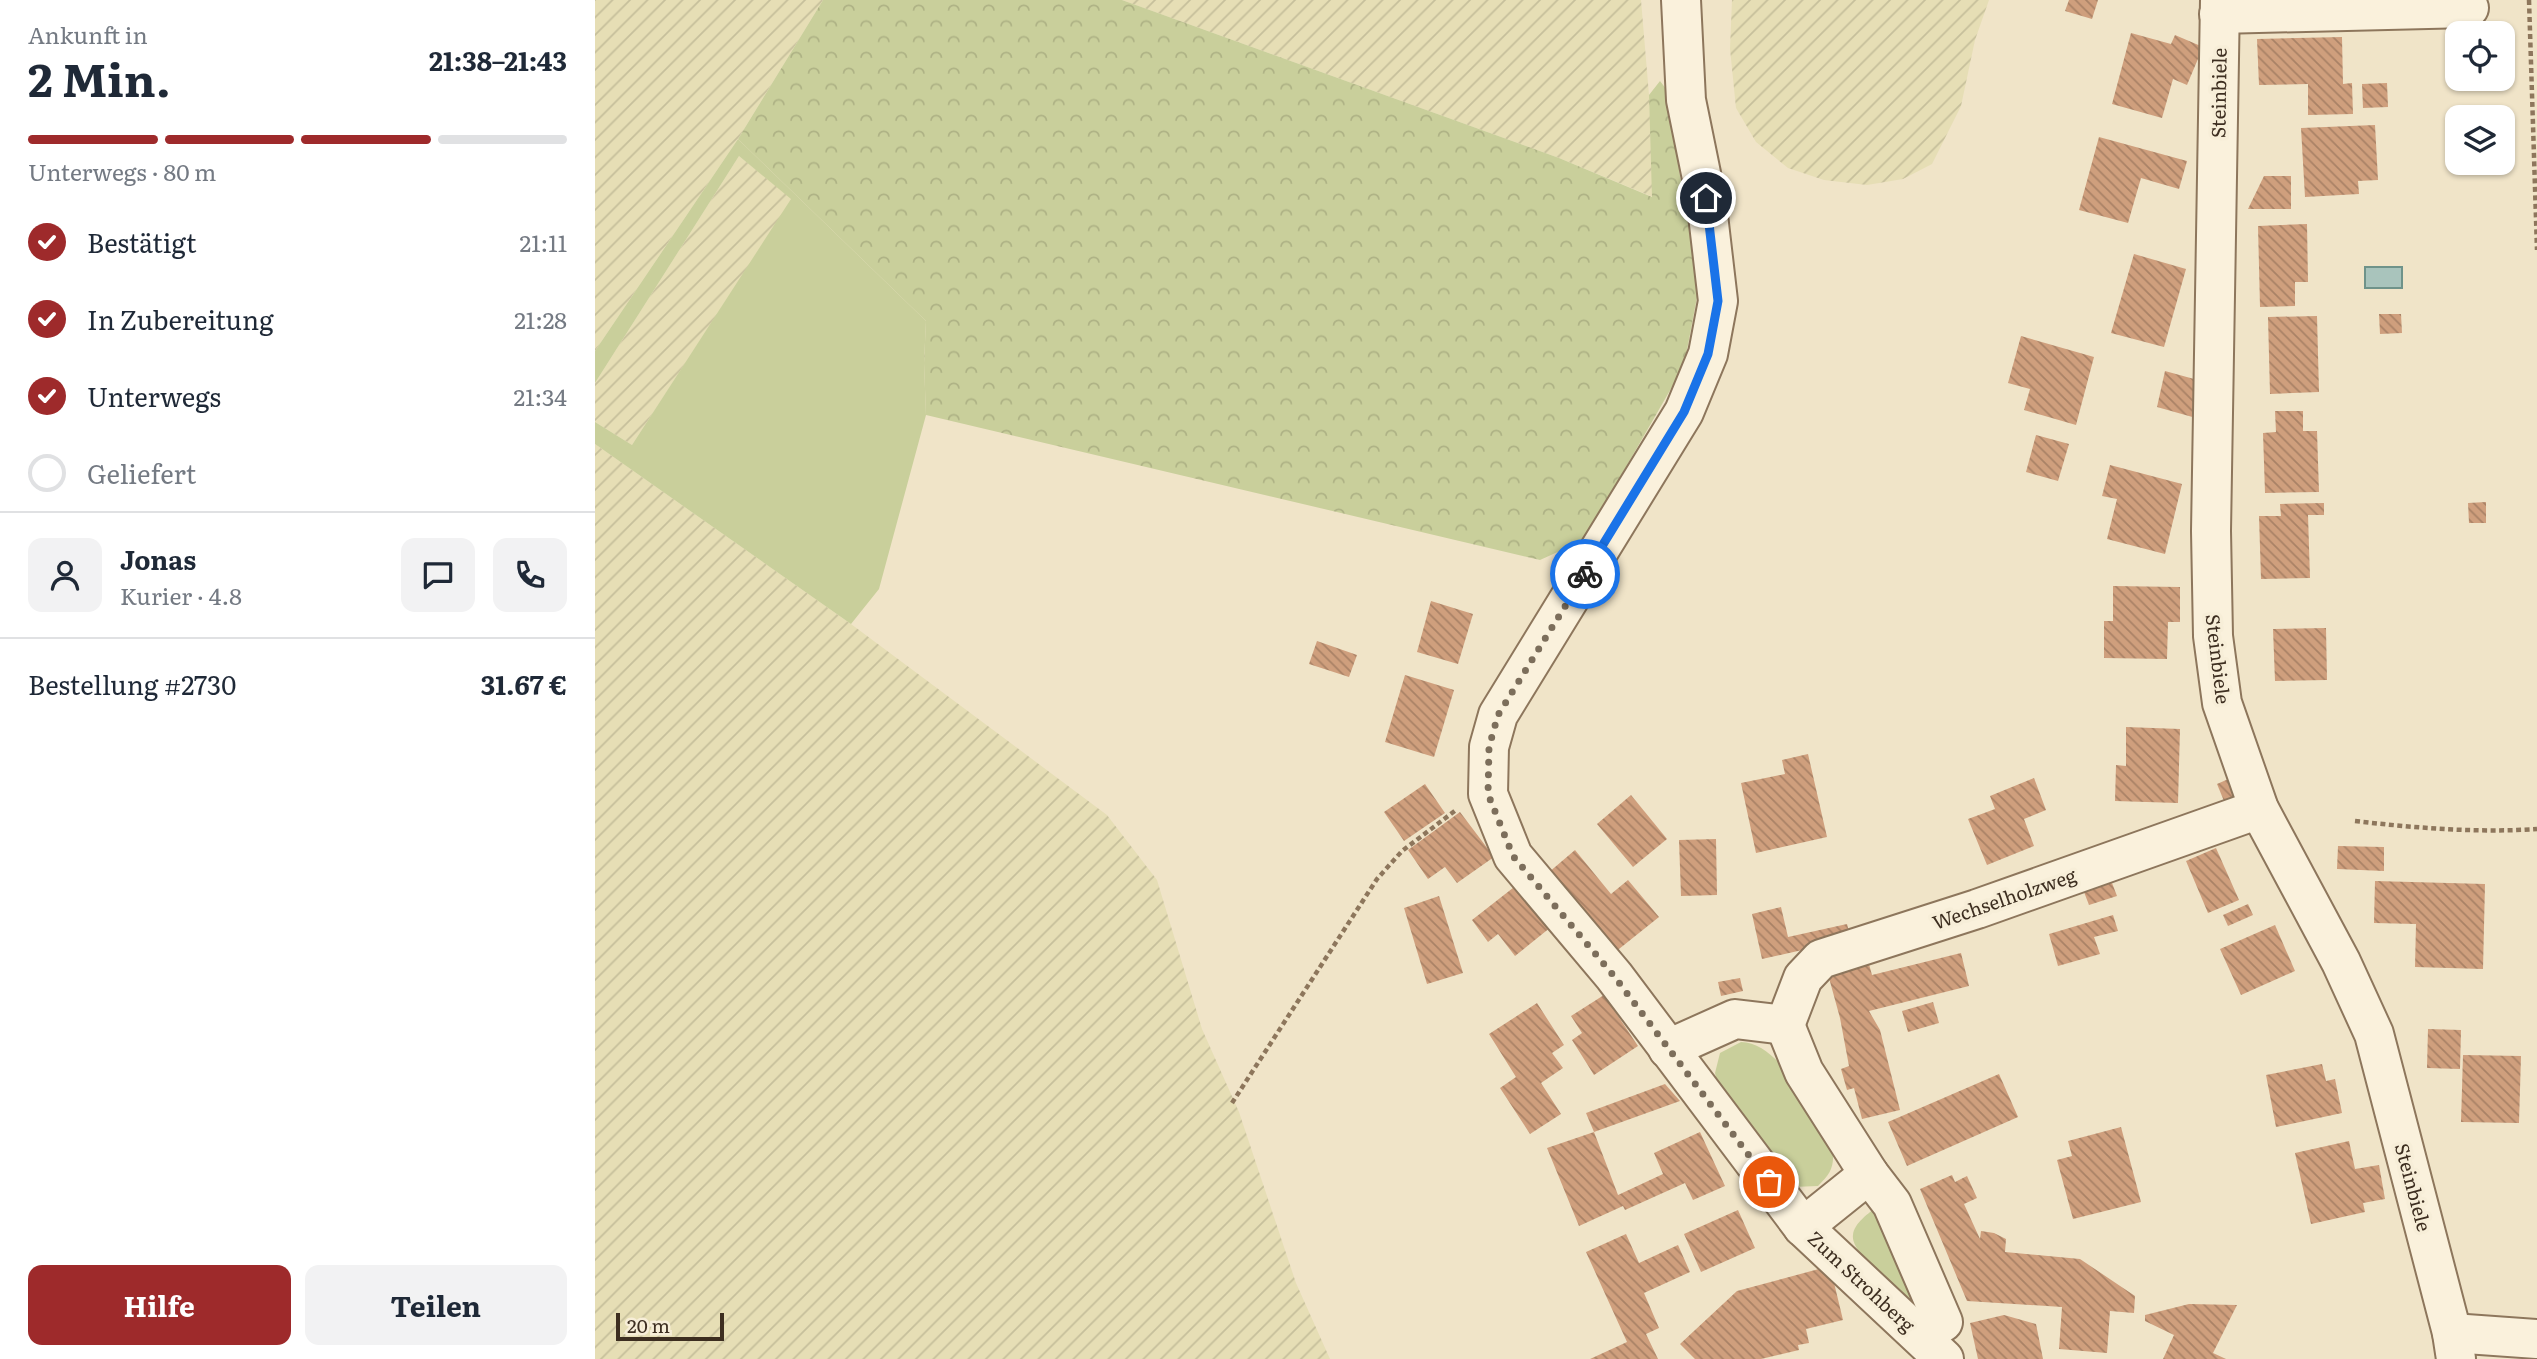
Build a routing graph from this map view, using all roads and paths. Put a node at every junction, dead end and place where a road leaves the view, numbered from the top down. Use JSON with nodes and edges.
{"nodes":[{"id":1,"x":1681,"y":0,"type":"edge"},
{"id":2,"x":2529,"y":0,"type":"edge"},
{"id":3,"x":2219,"y":7,"type":"edge"},
{"id":4,"x":2469,"y":8,"type":"dead end"},
{"id":5,"x":2537,"y":250,"type":"edge"},
{"id":6,"x":1466,"y":803,"type":"dead end"},
{"id":7,"x":2259,"y":809,"type":"junction"},
{"id":8,"x":2355,"y":821,"type":"dead end"},
{"id":9,"x":2537,"y":829,"type":"edge"},
{"id":10,"x":1784,"y":1025,"type":"junction"},
{"id":11,"x":1668,"y":1049,"type":"junction"},
{"id":12,"x":1232,"y":1102,"type":"dead end"},
{"id":13,"x":1869,"y":1174,"type":"junction"},
{"id":14,"x":1803,"y":1227,"type":"junction"},
{"id":15,"x":2537,"y":1339,"type":"edge"},
{"id":16,"x":2454,"y":1346,"type":"edge"},
{"id":17,"x":1932,"y":1347,"type":"edge"}],
"edges":[{"from":1,"to":11,"type":"street","name":"Zum Strohberg"},
{"from":2,"to":5,"type":"path"},
{"from":3,"to":4,"type":"street"},
{"from":3,"to":7,"type":"street","name":"Steinbiele"},
{"from":6,"to":12,"type":"path"},
{"from":7,"to":10,"type":"street","name":"Wechselholzweg"},
{"from":7,"to":16,"type":"street","name":"Steinbiele"},
{"from":8,"to":9,"type":"path"},
{"from":10,"to":11,"type":"street"},
{"from":10,"to":13,"type":"street","name":"Zum Strohberg"},
{"from":11,"to":14,"type":"street","name":"Zum Strohberg"},
{"from":13,"to":14,"type":"street","name":"Zum Strohberg"},
{"from":13,"to":17,"type":"street","name":"Zum Strohberg"},
{"from":14,"to":17,"type":"street","name":"Zum Strohberg"},
{"from":15,"to":16,"type":"street"}]}
